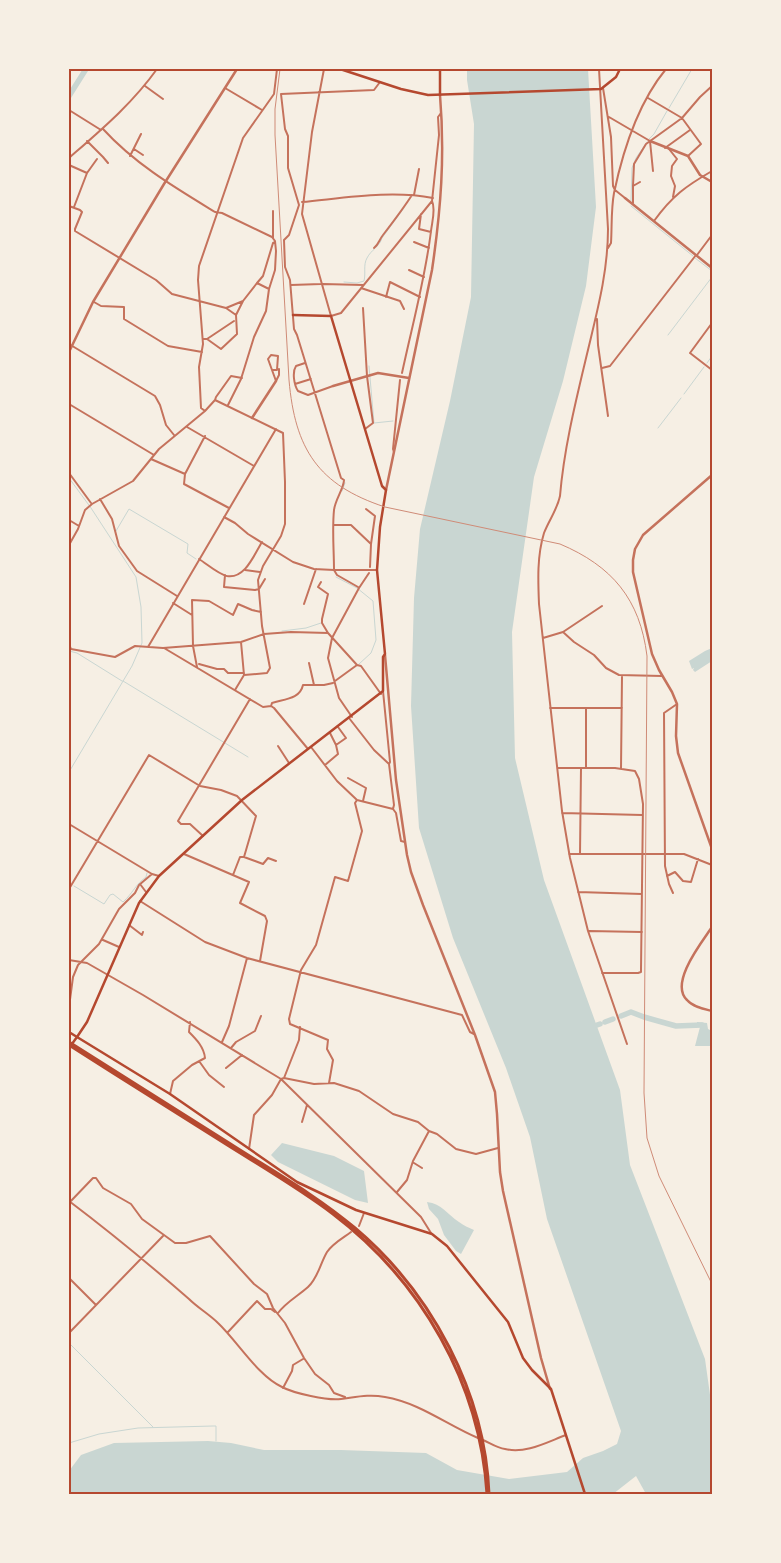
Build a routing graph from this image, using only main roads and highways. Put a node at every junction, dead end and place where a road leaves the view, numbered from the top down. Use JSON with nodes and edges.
{"nodes":[{"id":1,"x":340,"y":69,"type":"edge"},
{"id":2,"x":440,"y":69,"type":"edge"},
{"id":3,"x":620,"y":69,"type":"edge"},
{"id":4,"x":440,"y":94,"type":"junction"},
{"id":5,"x":293,"y":316,"type":"road end"},
{"id":6,"x":69,"y":1032,"type":"edge"},
{"id":7,"x":77,"y":1037,"type":"junction"},
{"id":8,"x":69,"y":1045,"type":"edge"},
{"id":9,"x":488,"y":1494,"type":"edge"},
{"id":10,"x":585,"y":1494,"type":"edge"}],
"edges":[{"from":1,"to":4,"type":"main road"},
{"from":2,"to":4,"type":"main road"},
{"from":3,"to":4,"type":"main road"},
{"from":5,"to":7,"type":"main road"},
{"from":6,"to":7,"type":"main road"},
{"from":7,"to":8,"type":"main road"},
{"from":7,"to":10,"type":"main road"},
{"from":8,"to":9,"type":"highway"}]}
